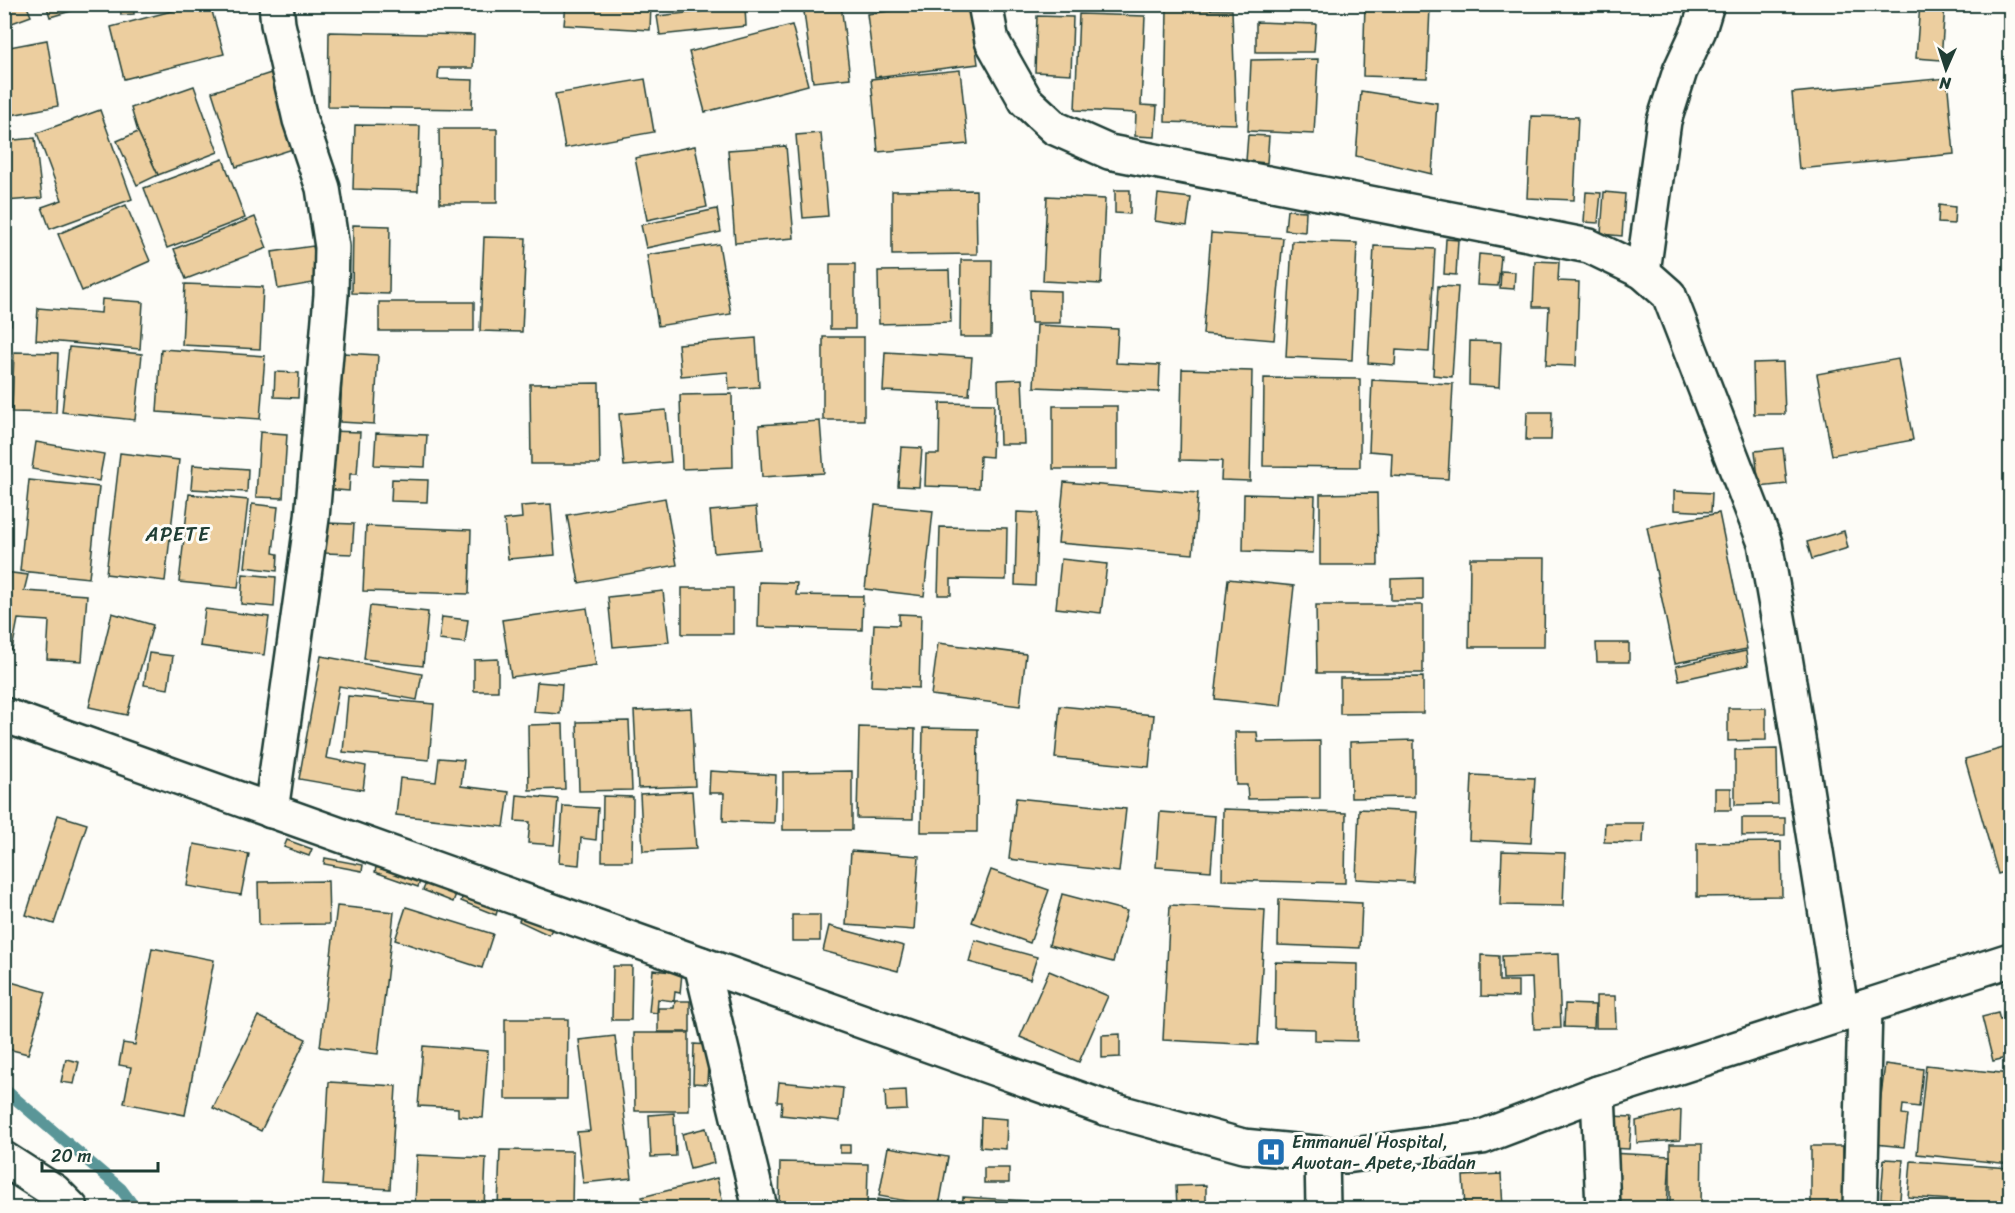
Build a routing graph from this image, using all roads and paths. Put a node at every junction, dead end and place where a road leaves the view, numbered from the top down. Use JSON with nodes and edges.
{"nodes":[{"id":1,"x":276,"y":4,"type":"edge"},
{"id":2,"x":986,"y":4,"type":"edge"},
{"id":3,"x":1707,"y":4,"type":"edge"},
{"id":4,"x":1643,"y":272,"type":"junction"},
{"id":5,"x":4,"y":715,"type":"edge"},
{"id":6,"x":271,"y":811,"type":"junction"},
{"id":7,"x":2010,"y":960,"type":"edge"},
{"id":8,"x":701,"y":964,"type":"junction"},
{"id":9,"x":1854,"y":1011,"type":"junction"},
{"id":10,"x":1598,"y":1093,"type":"junction"},
{"id":11,"x":1322,"y":1154,"type":"junction"},
{"id":12,"x":4,"y":1159,"type":"edge"},
{"id":13,"x":70,"y":1209,"type":"edge"},
{"id":14,"x":760,"y":1209,"type":"edge"},
{"id":15,"x":1323,"y":1209,"type":"edge"},
{"id":16,"x":1603,"y":1209,"type":"edge"},
{"id":17,"x":1860,"y":1209,"type":"edge"}],
"edges":[{"from":1,"to":6,"type":"street"},
{"from":2,"to":4,"type":"street"},
{"from":3,"to":4,"type":"street"},
{"from":4,"to":9,"type":"street"},
{"from":5,"to":6,"type":"street"},
{"from":6,"to":8,"type":"street"},
{"from":7,"to":9,"type":"street"},
{"from":8,"to":11,"type":"street"},
{"from":8,"to":14,"type":"street"},
{"from":9,"to":10,"type":"street"},
{"from":9,"to":17,"type":"street"},
{"from":10,"to":11,"type":"street"},
{"from":10,"to":16,"type":"street"},
{"from":11,"to":15,"type":"street"},
{"from":12,"to":13,"type":"street"}]}
